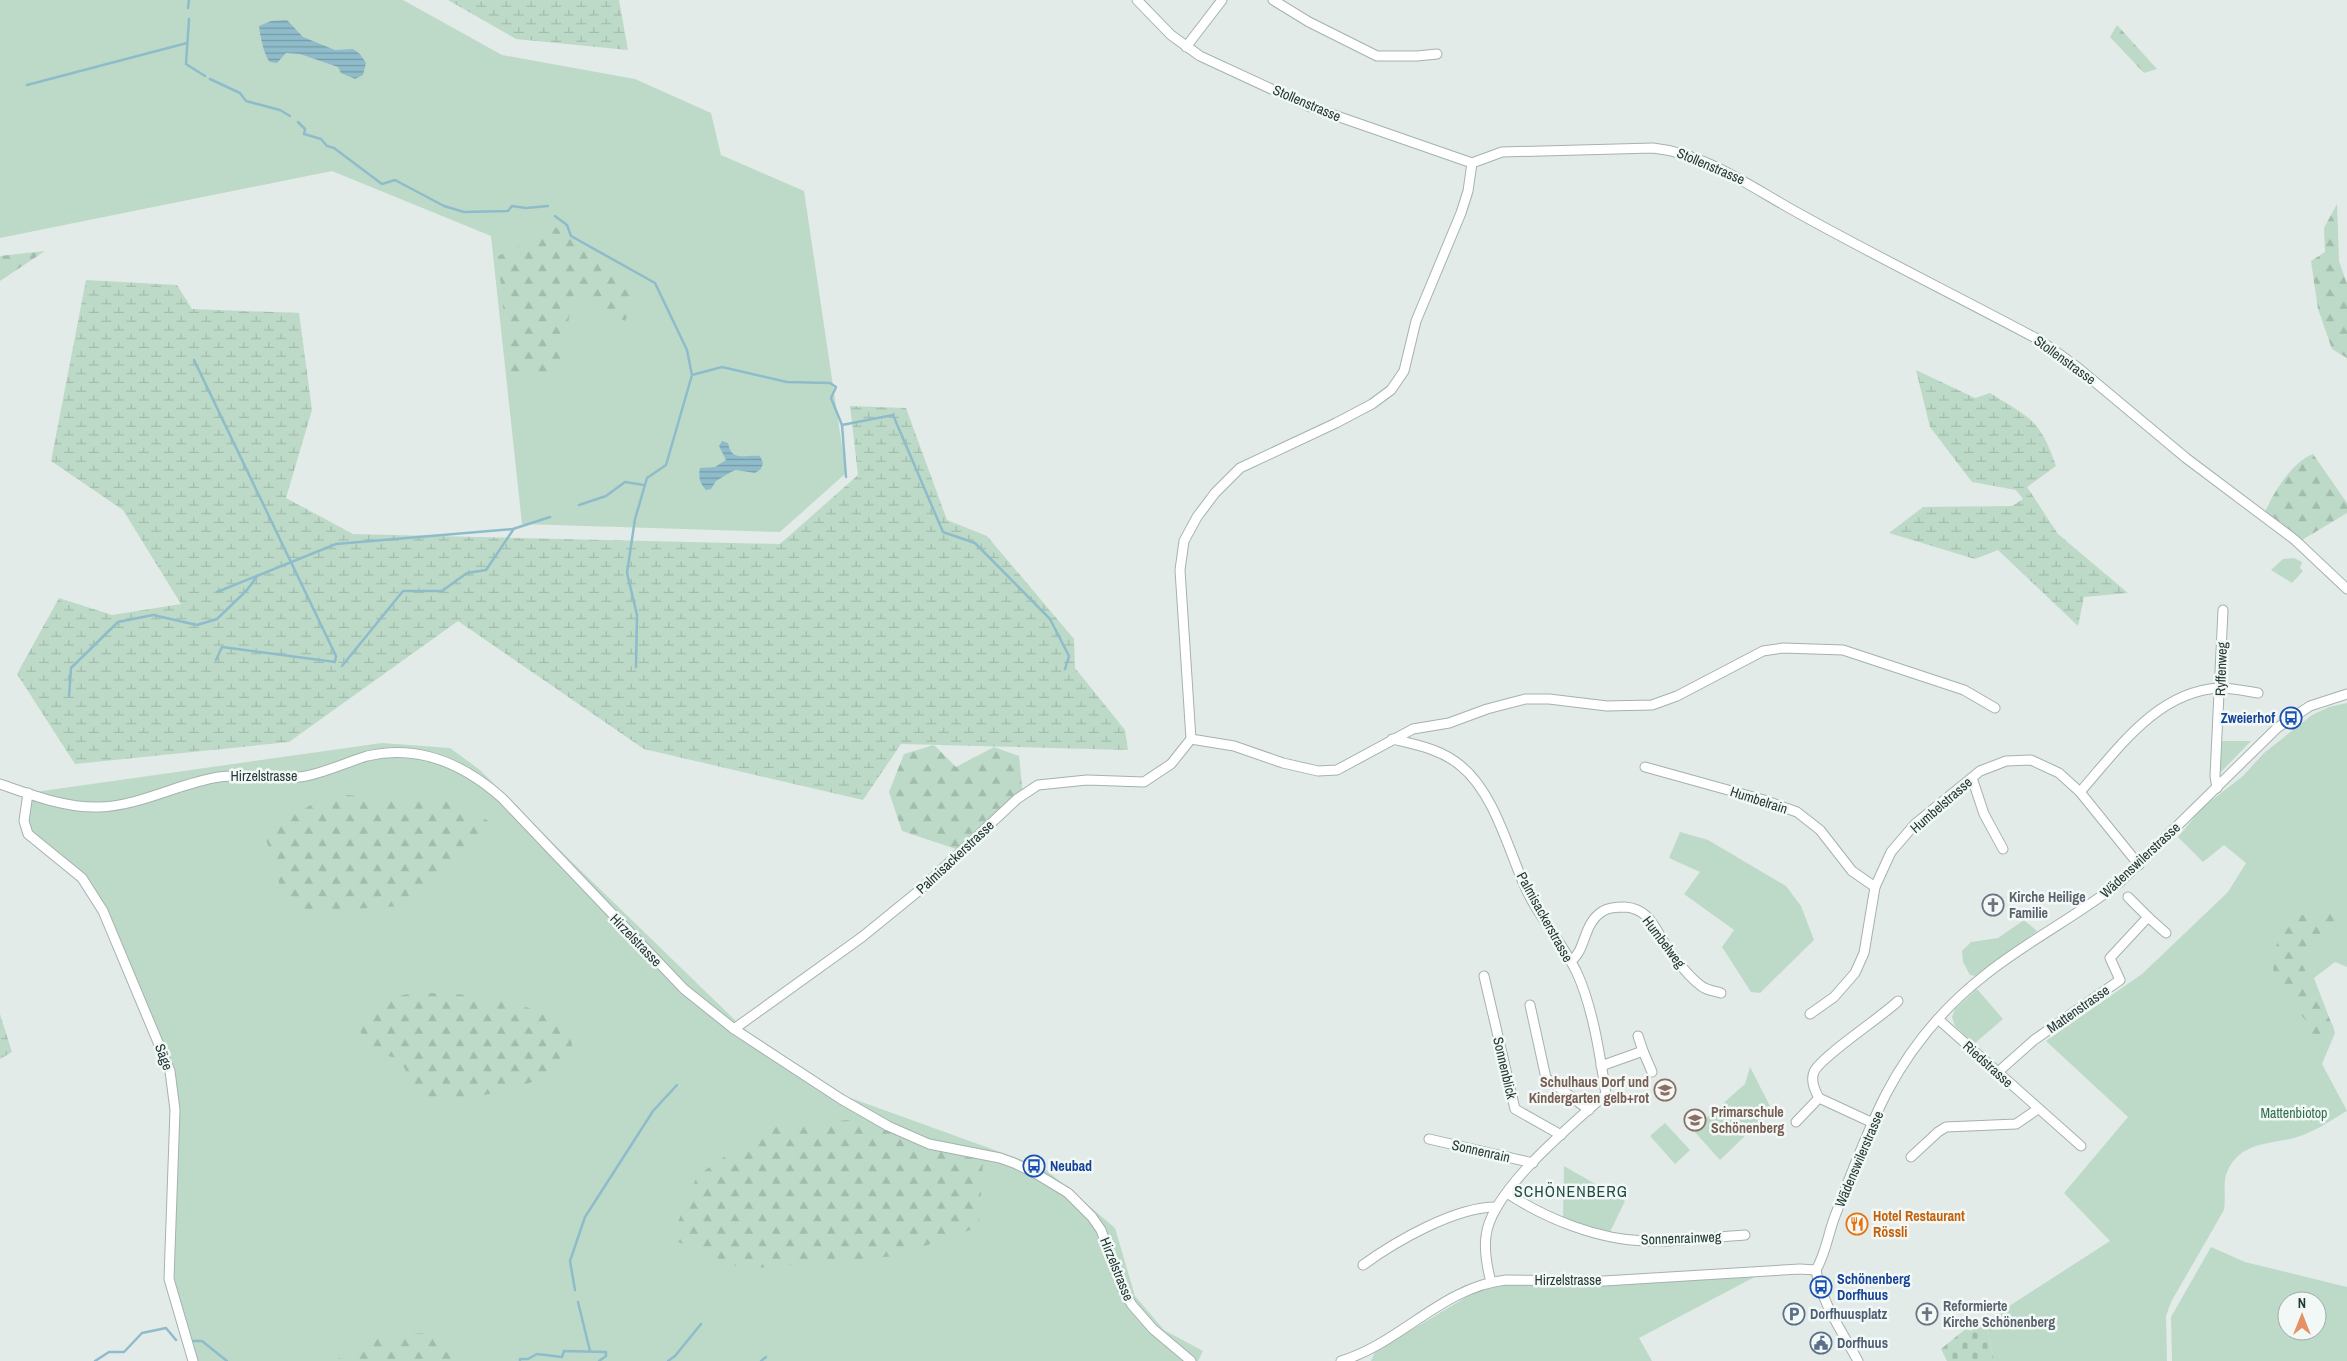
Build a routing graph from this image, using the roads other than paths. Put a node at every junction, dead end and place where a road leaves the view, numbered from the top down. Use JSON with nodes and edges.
{"nodes":[{"id":1,"x":1137,"y":0,"type":"edge"},
{"id":2,"x":1222,"y":0,"type":"edge"},
{"id":3,"x":1273,"y":0,"type":"edge"},
{"id":4,"x":1186,"y":47,"type":"junction"},
{"id":5,"x":1437,"y":54,"type":"dead end"},
{"id":6,"x":1472,"y":163,"type":"junction"},
{"id":7,"x":2347,"y":588,"type":"edge"},
{"id":8,"x":2223,"y":610,"type":"dead end"},
{"id":9,"x":2220,"y":688,"type":"junction"},
{"id":10,"x":2258,"y":693,"type":"dead end"},
{"id":11,"x":2347,"y":694,"type":"edge"},
{"id":12,"x":1995,"y":708,"type":"dead end"},
{"id":13,"x":1191,"y":739,"type":"junction"},
{"id":14,"x":1392,"y":739,"type":"junction"},
{"id":15,"x":1645,"y":767,"type":"dead end"},
{"id":16,"x":1972,"y":778,"type":"junction"},
{"id":17,"x":0,"y":784,"type":"edge"},
{"id":18,"x":2217,"y":788,"type":"junction"},
{"id":19,"x":2080,"y":792,"type":"junction"},
{"id":20,"x":28,"y":793,"type":"junction"},
{"id":21,"x":2003,"y":849,"type":"dead end"},
{"id":22,"x":2139,"y":865,"type":"junction"},
{"id":23,"x":1875,"y":887,"type":"junction"},
{"id":24,"x":2128,"y":897,"type":"dead end"},
{"id":25,"x":2148,"y":917,"type":"junction"},
{"id":26,"x":2166,"y":933,"type":"dead end"},
{"id":27,"x":1571,"y":961,"type":"junction"},
{"id":28,"x":1484,"y":976,"type":"dead end"},
{"id":29,"x":1721,"y":993,"type":"dead end"},
{"id":30,"x":1898,"y":1001,"type":"dead end"},
{"id":31,"x":1530,"y":1005,"type":"dead end"},
{"id":32,"x":1810,"y":1014,"type":"dead end"},
{"id":33,"x":1938,"y":1019,"type":"junction"},
{"id":34,"x":734,"y":1029,"type":"junction"},
{"id":35,"x":1638,"y":1036,"type":"dead end"},
{"id":36,"x":1643,"y":1051,"type":"junction"},
{"id":37,"x":1601,"y":1066,"type":"junction"},
{"id":38,"x":1652,"y":1072,"type":"dead end"},
{"id":39,"x":1998,"y":1072,"type":"junction"},
{"id":40,"x":1606,"y":1094,"type":"joint"},
{"id":41,"x":1819,"y":1098,"type":"junction"},
{"id":42,"x":2038,"y":1109,"type":"junction"},
{"id":43,"x":1589,"y":1110,"type":"junction"},
{"id":44,"x":1796,"y":1122,"type":"dead end"},
{"id":45,"x":1872,"y":1123,"type":"junction"},
{"id":46,"x":1561,"y":1135,"type":"junction"},
{"id":47,"x":1429,"y":1139,"type":"dead end"},
{"id":48,"x":2082,"y":1146,"type":"dead end"},
{"id":49,"x":1911,"y":1157,"type":"dead end"},
{"id":50,"x":1533,"y":1163,"type":"junction"},
{"id":51,"x":1507,"y":1193,"type":"junction"},
{"id":52,"x":1496,"y":1207,"type":"junction"},
{"id":53,"x":1745,"y":1235,"type":"dead end"},
{"id":54,"x":1363,"y":1265,"type":"dead end"},
{"id":55,"x":1816,"y":1270,"type":"junction"},
{"id":56,"x":1491,"y":1282,"type":"junction"},
{"id":57,"x":193,"y":1361,"type":"edge"},
{"id":58,"x":1191,"y":1361,"type":"edge"},
{"id":59,"x":1341,"y":1361,"type":"edge"},
{"id":60,"x":1858,"y":1361,"type":"edge"}],
"edges":[{"from":1,"to":4,"type":"street","name":"Stollenstrasse"},
{"from":2,"to":4,"type":"street"},
{"from":3,"to":5,"type":"street"},
{"from":4,"to":6,"type":"street","name":"Stollenstrasse"},
{"from":6,"to":7,"type":"street","name":"Stollenstrasse"},
{"from":6,"to":13,"type":"street"},
{"from":8,"to":9,"type":"street","name":"Ryffenweg"},
{"from":9,"to":10,"type":"street"},
{"from":9,"to":18,"type":"street","name":"Ryffenweg"},
{"from":9,"to":19,"type":"street"},
{"from":11,"to":18,"type":"street","name":"Wädenswilerstrasse"},
{"from":12,"to":14,"type":"street"},
{"from":13,"to":14,"type":"street"},
{"from":13,"to":34,"type":"street","name":"Palmisackerstrasse"},
{"from":14,"to":27,"type":"street","name":"Palmisackerstrasse"},
{"from":15,"to":23,"type":"street","name":"Humbelrain"},
{"from":16,"to":19,"type":"street","name":"Humbelstrasse"},
{"from":16,"to":21,"type":"street"},
{"from":16,"to":23,"type":"street","name":"Humbelstrasse"},
{"from":17,"to":20,"type":"street","name":"Hirzelstrasse"},
{"from":18,"to":22,"type":"street","name":"Wädenswilerstrasse"},
{"from":19,"to":22,"type":"street","name":"Humbelstrasse"},
{"from":20,"to":34,"type":"street","name":"Hirzelstrasse"},
{"from":20,"to":57,"type":"street","name":"Säge"},
{"from":22,"to":33,"type":"street","name":"Wädenswilerstrasse"},
{"from":23,"to":32,"type":"street","name":"Humbelstrasse"},
{"from":24,"to":25,"type":"street"},
{"from":25,"to":26,"type":"street"},
{"from":25,"to":39,"type":"street","name":"Mattenstrasse"},
{"from":27,"to":29,"type":"street","name":"Humbelweg"},
{"from":27,"to":37,"type":"street","name":"Palmisackerstrasse"},
{"from":28,"to":46,"type":"street","name":"Sonnenblick"},
{"from":30,"to":41,"type":"street"},
{"from":31,"to":43,"type":"street"},
{"from":33,"to":39,"type":"street","name":"Riedstrasse"},
{"from":33,"to":45,"type":"street","name":"Wädenswilerstrasse"},
{"from":34,"to":58,"type":"street","name":"Hirzelstrasse"},
{"from":35,"to":36,"type":"street"},
{"from":36,"to":37,"type":"street"},
{"from":36,"to":38,"type":"street"},
{"from":37,"to":40,"type":"street","name":"Palmisackerstrasse"},
{"from":39,"to":42,"type":"street","name":"Riedstrasse"},
{"from":40,"to":43,"type":"street","name":"Sonnenrain"},
{"from":41,"to":44,"type":"street"},
{"from":41,"to":45,"type":"street"},
{"from":42,"to":48,"type":"street","name":"Riedstrasse"},
{"from":42,"to":49,"type":"street"},
{"from":43,"to":46,"type":"street","name":"Sonnenrain"},
{"from":45,"to":55,"type":"street","name":"Wädenswilerstrasse"},
{"from":46,"to":50,"type":"street","name":"Sonnenrain"},
{"from":47,"to":50,"type":"street","name":"Sonnenrain"},
{"from":50,"to":51,"type":"street","name":"Sonnenrain"},
{"from":51,"to":52,"type":"street","name":"Sonnenrain"},
{"from":51,"to":53,"type":"street","name":"Sonnenrainweg"},
{"from":52,"to":54,"type":"street"},
{"from":52,"to":56,"type":"street","name":"Sonnenrain"},
{"from":55,"to":56,"type":"street","name":"Hirzelstrasse"},
{"from":55,"to":60,"type":"street"},
{"from":56,"to":59,"type":"street","name":"Hirzelstrasse"}]}
